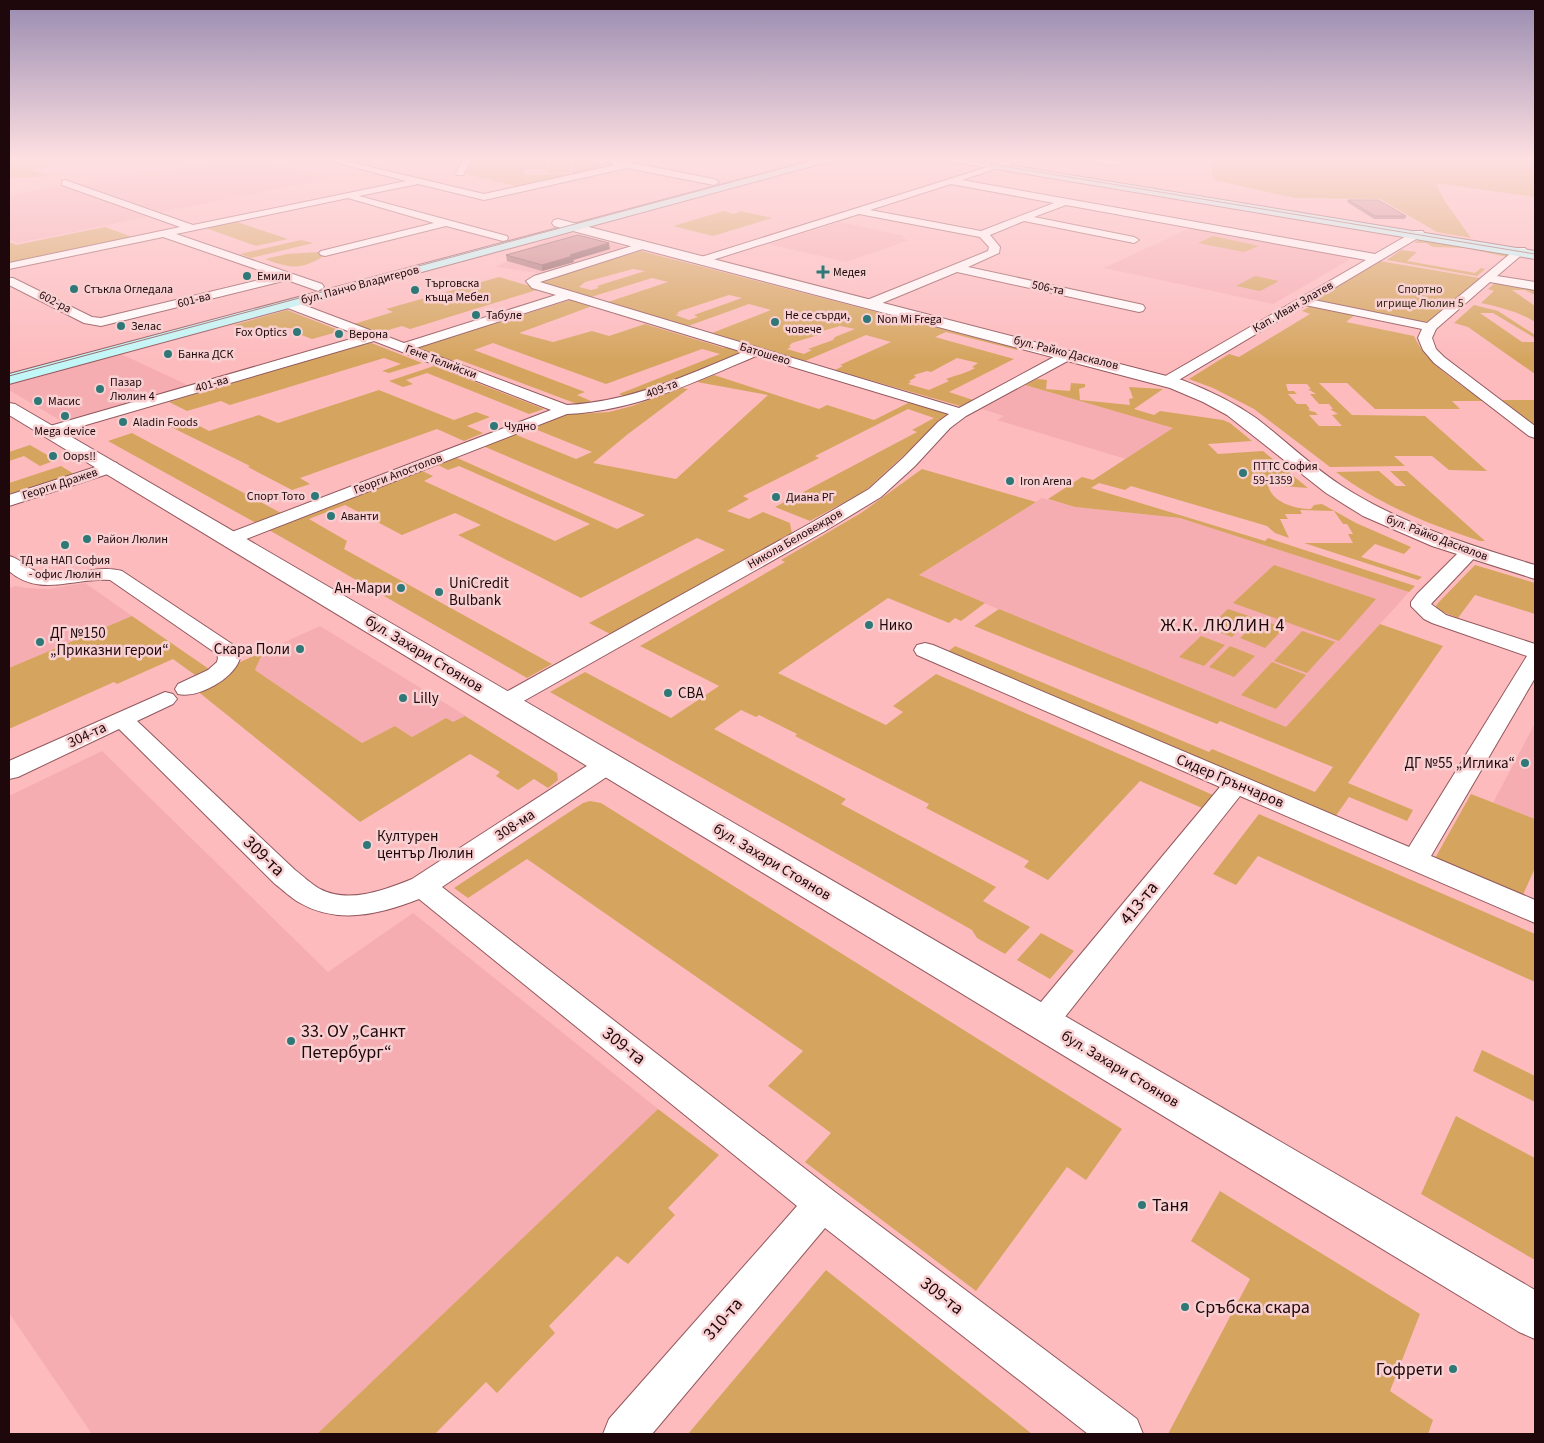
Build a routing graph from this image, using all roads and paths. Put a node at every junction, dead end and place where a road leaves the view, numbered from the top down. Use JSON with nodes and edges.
{"nodes":[{"id":1,"x":187,"y":226,"type":"edge"},
{"id":2,"x":200,"y":226,"type":"edge"},
{"id":3,"x":433,"y":226,"type":"edge"},
{"id":4,"x":459,"y":226,"type":"edge"},
{"id":5,"x":546,"y":226,"type":"edge"},
{"id":6,"x":809,"y":226,"type":"edge"},
{"id":7,"x":939,"y":226,"type":"edge"},
{"id":8,"x":1002,"y":226,"type":"edge"},
{"id":9,"x":1065,"y":226,"type":"edge"},
{"id":10,"x":1200,"y":226,"type":"edge"},
{"id":11,"x":1372,"y":226,"type":"edge"},
{"id":12,"x":574,"y":227,"type":"joint"},
{"id":13,"x":192,"y":228,"type":"junction"},
{"id":14,"x":162,"y":234,"type":"junction"},
{"id":15,"x":1418,"y":234,"type":"junction"},
{"id":16,"x":984,"y":235,"type":"junction"},
{"id":17,"x":503,"y":238,"type":"junction"},
{"id":18,"x":1134,"y":240,"type":"dead end"},
{"id":19,"x":646,"y":246,"type":"junction"},
{"id":20,"x":1519,"y":251,"type":"junction"},
{"id":21,"x":325,"y":253,"type":"dead end"},
{"id":22,"x":1535,"y":254,"type":"edge"},
{"id":23,"x":1376,"y":258,"type":"junction"},
{"id":24,"x":702,"y":260,"type":"junction"},
{"id":25,"x":9,"y":266,"type":"edge"},
{"id":26,"x":956,"y":268,"type":"junction"},
{"id":27,"x":287,"y":277,"type":"junction"},
{"id":28,"x":1488,"y":278,"type":"junction"},
{"id":29,"x":9,"y":281,"type":"edge"},
{"id":30,"x":1535,"y":286,"type":"edge"},
{"id":31,"x":318,"y":287,"type":"junction"},
{"id":32,"x":569,"y":295,"type":"junction"},
{"id":33,"x":1303,"y":302,"type":"junction"},
{"id":34,"x":870,"y":303,"type":"junction"},
{"id":35,"x":289,"y":304,"type":"junction"},
{"id":36,"x":1139,"y":308,"type":"dead end"},
{"id":37,"x":101,"y":322,"type":"joint"},
{"id":38,"x":1430,"y":327,"type":"junction"},
{"id":39,"x":374,"y":336,"type":"junction"},
{"id":40,"x":403,"y":348,"type":"junction"},
{"id":41,"x":756,"y":351,"type":"junction"},
{"id":42,"x":1070,"y":354,"type":"junction"},
{"id":43,"x":9,"y":369,"type":"edge"},
{"id":44,"x":9,"y":379,"type":"edge"},
{"id":45,"x":1168,"y":380,"type":"junction"},
{"id":46,"x":9,"y":408,"type":"edge"},
{"id":47,"x":565,"y":410,"type":"junction"},
{"id":48,"x":960,"y":414,"type":"junction"},
{"id":49,"x":1532,"y":430,"type":"edge"},
{"id":50,"x":49,"y":431,"type":"junction"},
{"id":51,"x":111,"y":467,"type":"junction"},
{"id":52,"x":9,"y":501,"type":"edge"},
{"id":53,"x":231,"y":538,"type":"junction"},
{"id":54,"x":1470,"y":552,"type":"junction"},
{"id":55,"x":9,"y":562,"type":"edge"},
{"id":56,"x":1535,"y":572,"type":"edge"},
{"id":57,"x":925,"y":650,"type":"dead end"},
{"id":58,"x":1535,"y":650,"type":"edge"},
{"id":59,"x":1535,"y":660,"type":"edge"},
{"id":60,"x":505,"y":702,"type":"junction"},
{"id":61,"x":122,"y":719,"type":"junction"},
{"id":62,"x":608,"y":764,"type":"junction"},
{"id":63,"x":9,"y":771,"type":"edge"},
{"id":64,"x":1236,"y":784,"type":"junction"},
{"id":65,"x":1415,"y":860,"type":"junction"},
{"id":66,"x":422,"y":886,"type":"junction"},
{"id":67,"x":1535,"y":912,"type":"edge"},
{"id":68,"x":1042,"y":1023,"type":"junction"},
{"id":69,"x":822,"y":1204,"type":"junction"},
{"id":70,"x":1535,"y":1316,"type":"edge"},
{"id":71,"x":624,"y":1434,"type":"edge"},
{"id":72,"x":1122,"y":1434,"type":"edge"}],
"edges":[{"from":1,"to":13,"type":"street"},
{"from":2,"to":13,"type":"street"},
{"from":3,"to":21,"type":"street"},
{"from":4,"to":17,"type":"street"},
{"from":5,"to":17,"type":"main road","name":"бул. Панчо Владигеров"},
{"from":6,"to":24,"type":"street"},
{"from":7,"to":16,"type":"street"},
{"from":8,"to":16,"type":"street"},
{"from":9,"to":18,"type":"street"},
{"from":10,"to":23,"type":"street"},
{"from":11,"to":15,"type":"main road"},
{"from":12,"to":19,"type":"street","name":"бул. Райко Даскалов"},
{"from":12,"to":35,"type":"main road","name":"бул. Панчо Владигеров"},
{"from":13,"to":14,"type":"street"},
{"from":14,"to":25,"type":"street"},
{"from":14,"to":27,"type":"street"},
{"from":15,"to":20,"type":"main road"},
{"from":15,"to":23,"type":"street","name":"Кап. Иван Златев"},
{"from":16,"to":26,"type":"street"},
{"from":17,"to":31,"type":"main road","name":"бул. Панчо Владигеров"},
{"from":19,"to":24,"type":"street","name":"бул. Райко Даскалов"},
{"from":19,"to":32,"type":"street","name":"Батошево"},
{"from":20,"to":22,"type":"main road"},
{"from":20,"to":28,"type":"street"},
{"from":23,"to":33,"type":"street","name":"Кап. Иван Златев"},
{"from":24,"to":34,"type":"street","name":"бул. Райко Даскалов"},
{"from":26,"to":34,"type":"street"},
{"from":26,"to":36,"type":"street","name":"506-та"},
{"from":27,"to":31,"type":"street"},
{"from":27,"to":37,"type":"street","name":"601-ва"},
{"from":28,"to":30,"type":"street"},
{"from":28,"to":38,"type":"street"},
{"from":29,"to":37,"type":"street","name":"602-ра"},
{"from":31,"to":43,"type":"main road","name":"бул. Панчо Владигеров"},
{"from":32,"to":40,"type":"street"},
{"from":32,"to":41,"type":"street","name":"Батошево"},
{"from":33,"to":38,"type":"street"},
{"from":33,"to":45,"type":"street","name":"Кап. Иван Златев"},
{"from":34,"to":42,"type":"street","name":"бул. Райко Даскалов"},
{"from":35,"to":39,"type":"street","name":"Гене Телийски"},
{"from":35,"to":44,"type":"main road","name":"бул. Панчо Владигеров"},
{"from":38,"to":49,"type":"street"},
{"from":39,"to":40,"type":"street","name":"Гене Телийски"},
{"from":39,"to":50,"type":"street","name":"401-ва"},
{"from":40,"to":47,"type":"street","name":"Гене Телийски"},
{"from":41,"to":47,"type":"street","name":"409-та"},
{"from":41,"to":48,"type":"street","name":"Батошево"},
{"from":42,"to":45,"type":"street","name":"бул. Райко Даскалов"},
{"from":42,"to":48,"type":"street","name":"Никола Беловеждов"},
{"from":45,"to":54,"type":"street","name":"бул. Райко Даскалов"},
{"from":46,"to":50,"type":"street","name":"бул. Захари Стоянов"},
{"from":47,"to":53,"type":"street","name":"Георги Апостолов"},
{"from":48,"to":60,"type":"street","name":"Никола Беловеждов"},
{"from":50,"to":51,"type":"street","name":"бул. Захари Стоянов"},
{"from":51,"to":52,"type":"street","name":"Георги Дражев"},
{"from":51,"to":53,"type":"street","name":"бул. Захари Стоянов"},
{"from":53,"to":60,"type":"street","name":"бул. Захари Стоянов"},
{"from":54,"to":56,"type":"street","name":"бул. Райко Даскалов"},
{"from":54,"to":58,"type":"street"},
{"from":55,"to":61,"type":"street","name":"304-та"},
{"from":57,"to":64,"type":"street","name":"Сидер Грънчаров"},
{"from":59,"to":65,"type":"street"},
{"from":60,"to":62,"type":"street","name":"бул. Захари Стоянов"},
{"from":61,"to":63,"type":"street","name":"304-та"},
{"from":61,"to":66,"type":"street","name":"309-та"},
{"from":62,"to":66,"type":"street","name":"308-ма"},
{"from":62,"to":68,"type":"street","name":"бул. Захари Стоянов"},
{"from":64,"to":65,"type":"street","name":"Сидер Грънчаров"},
{"from":64,"to":68,"type":"street","name":"413-та"},
{"from":65,"to":67,"type":"street","name":"Сидер Грънчаров"},
{"from":66,"to":69,"type":"street","name":"309-та"},
{"from":68,"to":70,"type":"street","name":"бул. Захари Стоянов"},
{"from":69,"to":71,"type":"street","name":"310-та"},
{"from":69,"to":72,"type":"street","name":"309-та"}]}
